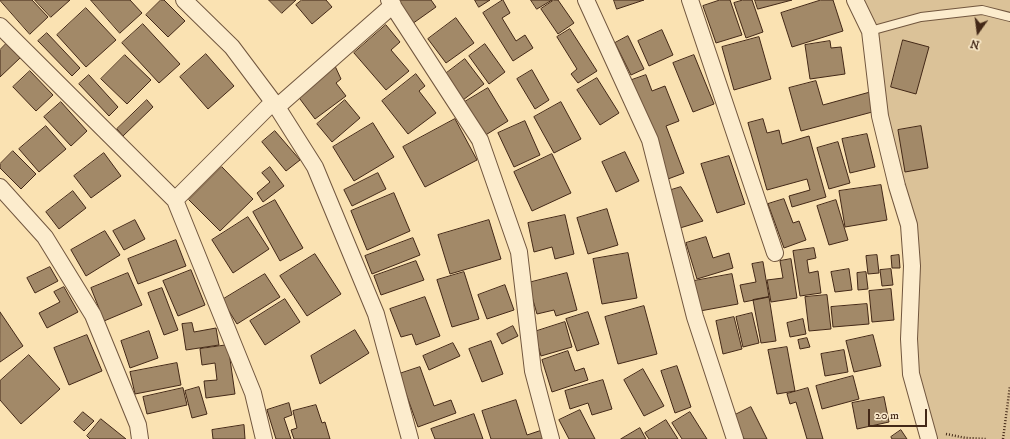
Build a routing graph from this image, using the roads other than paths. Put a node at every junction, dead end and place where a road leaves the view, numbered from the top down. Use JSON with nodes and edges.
{"nodes":[{"id":1,"x":184,"y":0,"type":"edge"},
{"id":2,"x":586,"y":0,"type":"edge"},
{"id":3,"x":690,"y":0,"type":"edge"},
{"id":4,"x":855,"y":0,"type":"edge"},
{"id":5,"x":391,"y":3,"type":"edge"},
{"id":6,"x":1010,"y":17,"type":"edge"},
{"id":7,"x":0,"y":26,"type":"edge"},
{"id":8,"x":870,"y":31,"type":"junction"},
{"id":9,"x":275,"y":104,"type":"junction"},
{"id":10,"x":0,"y":187,"type":"edge"},
{"id":11,"x":175,"y":200,"type":"junction"},
{"id":12,"x":775,"y":253,"type":"dead end"},
{"id":13,"x":140,"y":439,"type":"edge"},
{"id":14,"x":264,"y":439,"type":"edge"},
{"id":15,"x":410,"y":439,"type":"edge"},
{"id":16,"x":551,"y":439,"type":"edge"},
{"id":17,"x":735,"y":439,"type":"edge"},
{"id":18,"x":929,"y":439,"type":"edge"}],
"edges":[{"from":1,"to":9,"type":"street"},
{"from":2,"to":17,"type":"street"},
{"from":3,"to":12,"type":"street"},
{"from":4,"to":8,"type":"street"},
{"from":5,"to":9,"type":"street"},
{"from":5,"to":16,"type":"street"},
{"from":6,"to":8,"type":"lane"},
{"from":7,"to":11,"type":"street"},
{"from":8,"to":18,"type":"street"},
{"from":9,"to":11,"type":"street"},
{"from":9,"to":15,"type":"street"},
{"from":10,"to":13,"type":"street"},
{"from":11,"to":14,"type":"street"}]}
